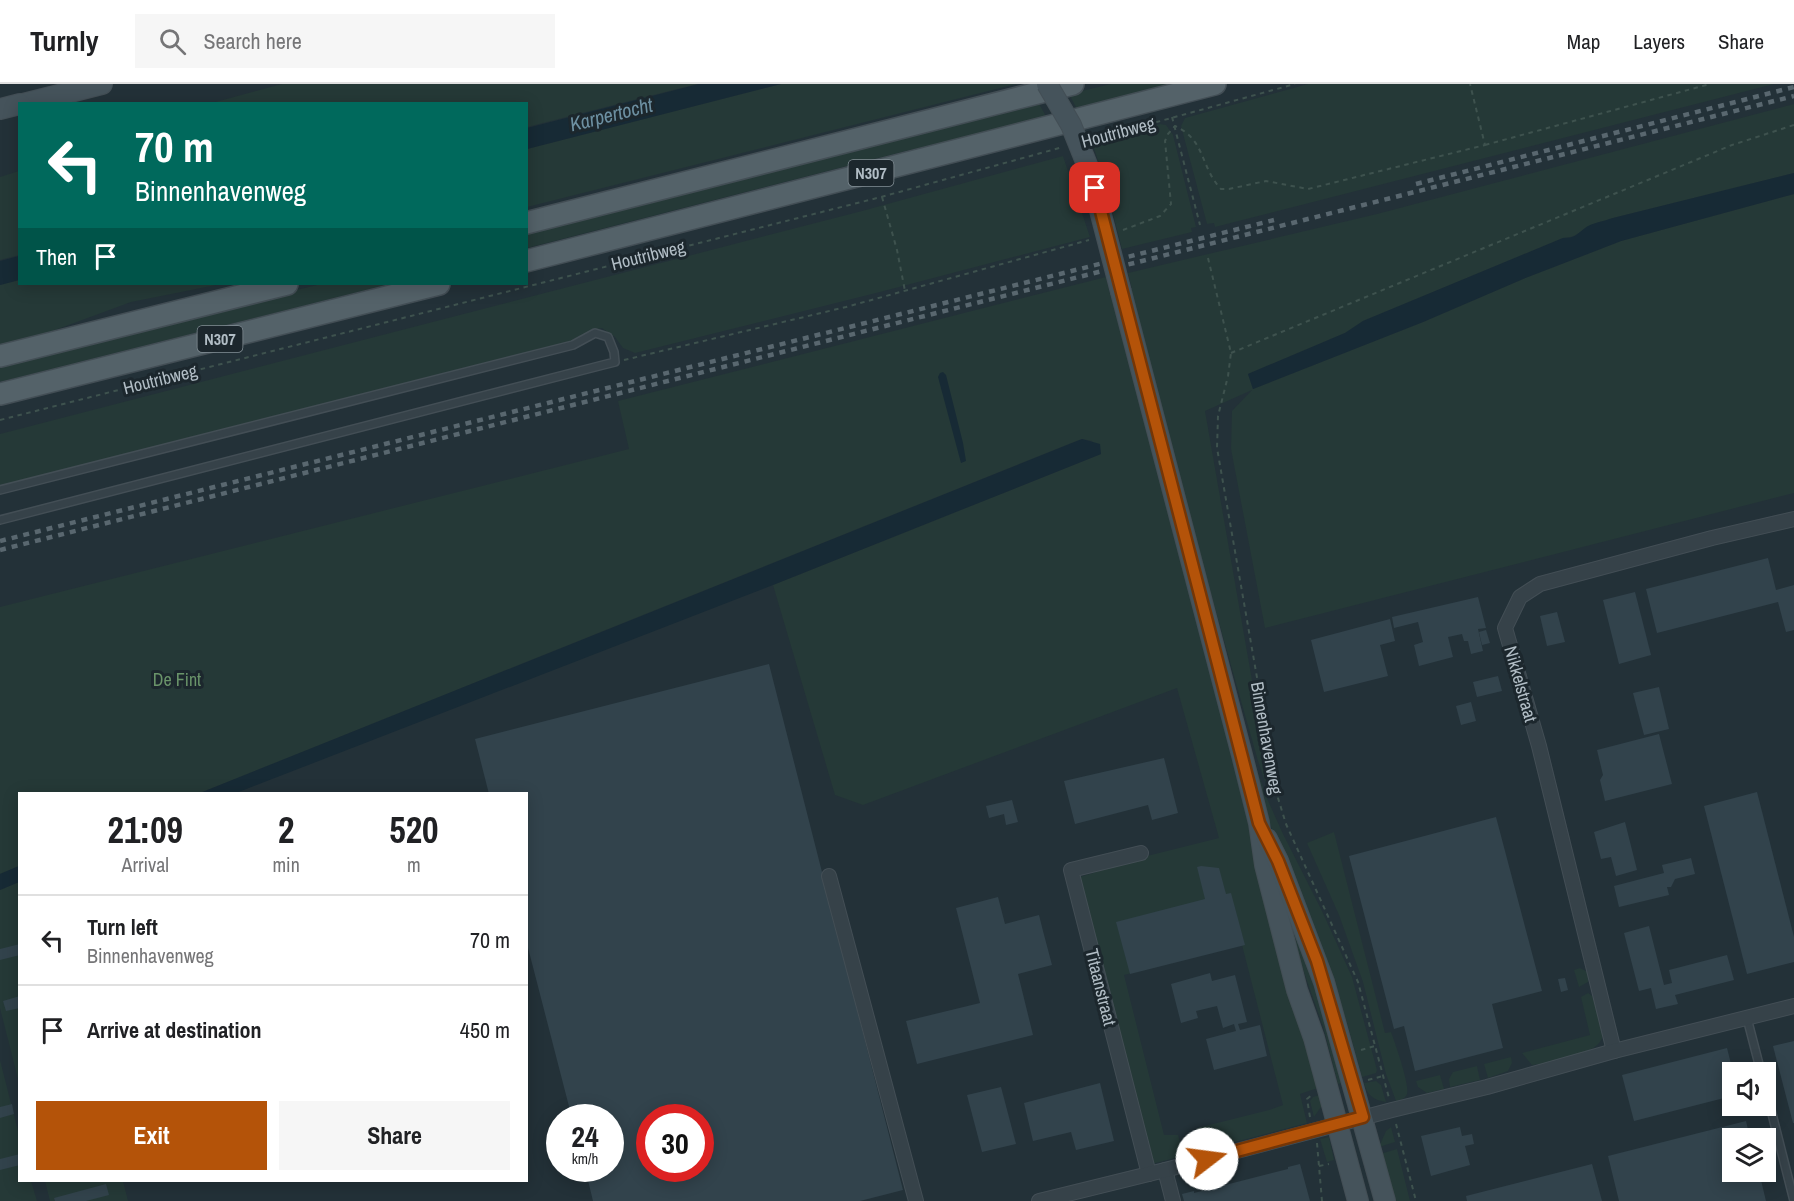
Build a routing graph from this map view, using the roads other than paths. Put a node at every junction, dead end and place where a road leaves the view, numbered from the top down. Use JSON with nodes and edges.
{"nodes":[{"id":1,"x":102,"y":84,"type":"edge"},
{"id":2,"x":1047,"y":84,"type":"edge"},
{"id":3,"x":1073,"y":84,"type":"edge"},
{"id":4,"x":1215,"y":84,"type":"edge"},
{"id":5,"x":29,"y":102,"type":"edge"},
{"id":6,"x":18,"y":105,"type":"edge"},
{"id":7,"x":0,"y":109,"type":"edge"},
{"id":8,"x":528,"y":222,"type":"edge"},
{"id":9,"x":528,"y":260,"type":"edge"},
{"id":10,"x":283,"y":285,"type":"edge"},
{"id":11,"x":435,"y":285,"type":"edge"},
{"id":12,"x":0,"y":356,"type":"edge"},
{"id":13,"x":0,"y":394,"type":"edge"},
{"id":14,"x":0,"y":490,"type":"edge"},
{"id":15,"x":1794,"y":519,"type":"edge"},
{"id":16,"x":0,"y":520,"type":"edge"},
{"id":17,"x":1259,"y":823,"type":"junction"},
{"id":18,"x":1141,"y":853,"type":"dead end"},
{"id":19,"x":829,"y":876,"type":"dead end"},
{"id":20,"x":1794,"y":1006,"type":"edge"},
{"id":21,"x":1747,"y":1018,"type":"junction"},
{"id":22,"x":1614,"y":1052,"type":"junction"},
{"id":23,"x":1758,"y":1062,"type":"edge"},
{"id":24,"x":1773,"y":1116,"type":"edge"},
{"id":25,"x":1363,"y":1117,"type":"junction"},
{"id":26,"x":1338,"y":1124,"type":"junction"},
{"id":27,"x":1165,"y":1170,"type":"junction"},
{"id":28,"x":1149,"y":1174,"type":"junction"},
{"id":29,"x":916,"y":1201,"type":"edge"},
{"id":30,"x":1039,"y":1201,"type":"edge"},
{"id":31,"x":1173,"y":1201,"type":"edge"},
{"id":32,"x":1358,"y":1201,"type":"edge"},
{"id":33,"x":1385,"y":1201,"type":"edge"},
{"id":34,"x":1794,"y":1201,"type":"edge"}],
"edges":[{"from":1,"to":5,"type":"main road"},
{"from":2,"to":17,"type":"main road","name":"Binnenhavenweg","bridge":true},
{"from":3,"to":8,"type":"main road","number":"N307"},
{"from":4,"to":9,"type":"main road","name":"Houtribweg","number":"N307"},
{"from":6,"to":7,"type":"main road"},
{"from":10,"to":12,"type":"main road","number":"N307"},
{"from":11,"to":13,"type":"main road","name":"Houtribweg","number":"N307"},
{"from":14,"to":16,"type":"lane"},
{"from":15,"to":22,"type":"street","name":"Nikkelstraat"},
{"from":17,"to":25,"type":"main road","name":"Binnenhavenweg"},
{"from":17,"to":26,"type":"main road","name":"Binnenhavenweg"},
{"from":18,"to":28,"type":"street","name":"Titaanstraat"},
{"from":19,"to":29,"type":"street"},
{"from":20,"to":21,"type":"street"},
{"from":21,"to":22,"type":"street"},
{"from":21,"to":23,"type":"lane"},
{"from":22,"to":25,"type":"street"},
{"from":24,"to":34,"type":"lane"},
{"from":25,"to":26,"type":"street"},
{"from":25,"to":33,"type":"main road","name":"Binnenhavenweg"},
{"from":26,"to":27,"type":"street"},
{"from":26,"to":32,"type":"main road","name":"Binnenhavenweg"},
{"from":27,"to":28,"type":"street"},
{"from":27,"to":31,"type":"street"},
{"from":28,"to":30,"type":"street"}]}
